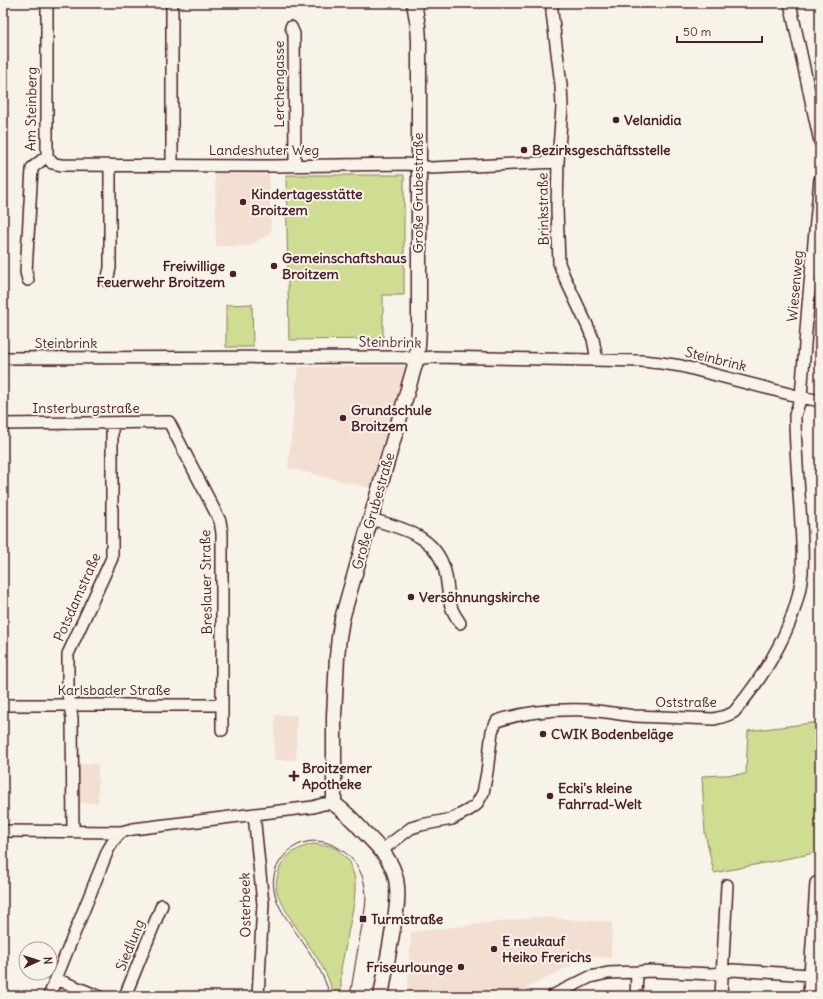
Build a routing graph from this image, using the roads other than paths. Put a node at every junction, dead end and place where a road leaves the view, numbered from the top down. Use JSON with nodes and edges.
{"nodes":[{"id":1,"x":47,"y":3,"type":"edge"},
{"id":2,"x":172,"y":3,"type":"edge"},
{"id":3,"x":414,"y":3,"type":"edge"},
{"id":4,"x":552,"y":3,"type":"edge"},
{"id":5,"x":790,"y":3,"type":"edge"},
{"id":6,"x":291,"y":27,"type":"dead end"},
{"id":7,"x":820,"y":142,"type":"edge"},
{"id":8,"x":47,"y":156,"type":"junction"},
{"id":9,"x":558,"y":162,"type":"junction"},
{"id":10,"x":110,"y":165,"type":"junction"},
{"id":11,"x":172,"y":165,"type":"junction"},
{"id":12,"x":295,"y":165,"type":"junction"},
{"id":13,"x":418,"y":165,"type":"junction"},
{"id":14,"x":820,"y":179,"type":"edge"},
{"id":15,"x":28,"y":280,"type":"dead end"},
{"id":16,"x":107,"y":281,"type":"dead end"},
{"id":17,"x":3,"y":358,"type":"edge"},
{"id":18,"x":597,"y":360,"type":"junction"},
{"id":19,"x":416,"y":361,"type":"junction"},
{"id":20,"x":801,"y":397,"type":"junction"},
{"id":21,"x":820,"y":401,"type":"edge"},
{"id":22,"x":169,"y":422,"type":"joint"},
{"id":23,"x":112,"y":423,"type":"junction"},
{"id":24,"x":3,"y":424,"type":"edge"},
{"id":25,"x":371,"y":519,"type":"junction"},
{"id":26,"x":460,"y":622,"type":"dead end"},
{"id":27,"x":5,"y":704,"type":"edge"},
{"id":28,"x":70,"y":705,"type":"junction"},
{"id":29,"x":221,"y":705,"type":"junction"},
{"id":30,"x":222,"y":730,"type":"dead end"},
{"id":31,"x":334,"y":804,"type":"junction"},
{"id":32,"x":254,"y":814,"type":"junction"},
{"id":33,"x":3,"y":831,"type":"edge"},
{"id":34,"x":72,"y":831,"type":"junction"},
{"id":35,"x":121,"y":832,"type":"junction"},
{"id":36,"x":382,"y":850,"type":"junction"},
{"id":37,"x":816,"y":883,"type":"dead end"},
{"id":38,"x":728,"y":885,"type":"dead end"},
{"id":39,"x":162,"y":905,"type":"dead end"},
{"id":40,"x":637,"y":972,"type":"junction"},
{"id":41,"x":722,"y":973,"type":"junction"},
{"id":42,"x":58,"y":974,"type":"edge"},
{"id":43,"x":810,"y":975,"type":"junction"},
{"id":44,"x":58,"y":980,"type":"edge"},
{"id":45,"x":55,"y":981,"type":"edge"},
{"id":46,"x":49,"y":996,"type":"edge"},
{"id":47,"x":98,"y":996,"type":"edge"},
{"id":48,"x":125,"y":996,"type":"edge"},
{"id":49,"x":258,"y":996,"type":"edge"},
{"id":50,"x":381,"y":996,"type":"edge"},
{"id":51,"x":552,"y":996,"type":"edge"},
{"id":52,"x":636,"y":996,"type":"edge"},
{"id":53,"x":721,"y":996,"type":"edge"},
{"id":54,"x":809,"y":996,"type":"edge"}],
"edges":[{"from":1,"to":8,"type":"street","name":"Am Steinberg"},
{"from":2,"to":11,"type":"street"},
{"from":3,"to":13,"type":"street","name":"Große Grubestraße"},
{"from":4,"to":9,"type":"street","name":"Brinkstraße"},
{"from":5,"to":7,"type":"street"},
{"from":6,"to":12,"type":"street","name":"Lerchengasse"},
{"from":8,"to":10,"type":"street","name":"Landeshuter Weg"},
{"from":8,"to":15,"type":"street","name":"Am Steinberg"},
{"from":9,"to":13,"type":"street","name":"Landeshuter Weg"},
{"from":9,"to":18,"type":"street","name":"Brinkstraße"},
{"from":10,"to":11,"type":"street","name":"Landeshuter Weg"},
{"from":10,"to":16,"type":"street"},
{"from":11,"to":12,"type":"street","name":"Landeshuter Weg"},
{"from":12,"to":13,"type":"street","name":"Landeshuter Weg"},
{"from":13,"to":19,"type":"street","name":"Große Grubestraße"},
{"from":14,"to":20,"type":"street","name":"Wiesenweg"},
{"from":17,"to":19,"type":"street","name":"Steinbrink"},
{"from":18,"to":19,"type":"street","name":"Steinbrink"},
{"from":18,"to":20,"type":"street","name":"Steinbrink"},
{"from":19,"to":25,"type":"street","name":"Große Grubestraße"},
{"from":20,"to":21,"type":"street","name":"Steinbrink"},
{"from":20,"to":36,"type":"street","name":"Oststraße"},
{"from":22,"to":23,"type":"street","name":"Insterburgstraße"},
{"from":22,"to":29,"type":"street","name":"Breslauer Straße"},
{"from":23,"to":24,"type":"street","name":"Insterburgstraße"},
{"from":23,"to":28,"type":"street","name":"Potsdamstraße"},
{"from":25,"to":26,"type":"street"},
{"from":25,"to":31,"type":"street","name":"Große Grubestraße"},
{"from":27,"to":28,"type":"street","name":"Karlsbader Straße"},
{"from":28,"to":29,"type":"street","name":"Karlsbader Straße"},
{"from":28,"to":34,"type":"street","name":"Potsdamstraße"},
{"from":29,"to":30,"type":"street","name":"Breslauer Straße"},
{"from":31,"to":32,"type":"street"},
{"from":31,"to":36,"type":"street"},
{"from":32,"to":35,"type":"street"},
{"from":32,"to":49,"type":"street","name":"Osterbeek"},
{"from":33,"to":34,"type":"street"},
{"from":34,"to":35,"type":"street"},
{"from":35,"to":42,"type":"street"},
{"from":36,"to":50,"type":"street"},
{"from":37,"to":43,"type":"street"},
{"from":38,"to":41,"type":"street"},
{"from":39,"to":48,"type":"street","name":"Siedlung"},
{"from":40,"to":41,"type":"street"},
{"from":40,"to":51,"type":"street"},
{"from":40,"to":52,"type":"street"},
{"from":41,"to":43,"type":"street"},
{"from":41,"to":53,"type":"street"},
{"from":43,"to":54,"type":"street"},
{"from":44,"to":47,"type":"street"},
{"from":45,"to":46,"type":"street"}]}
